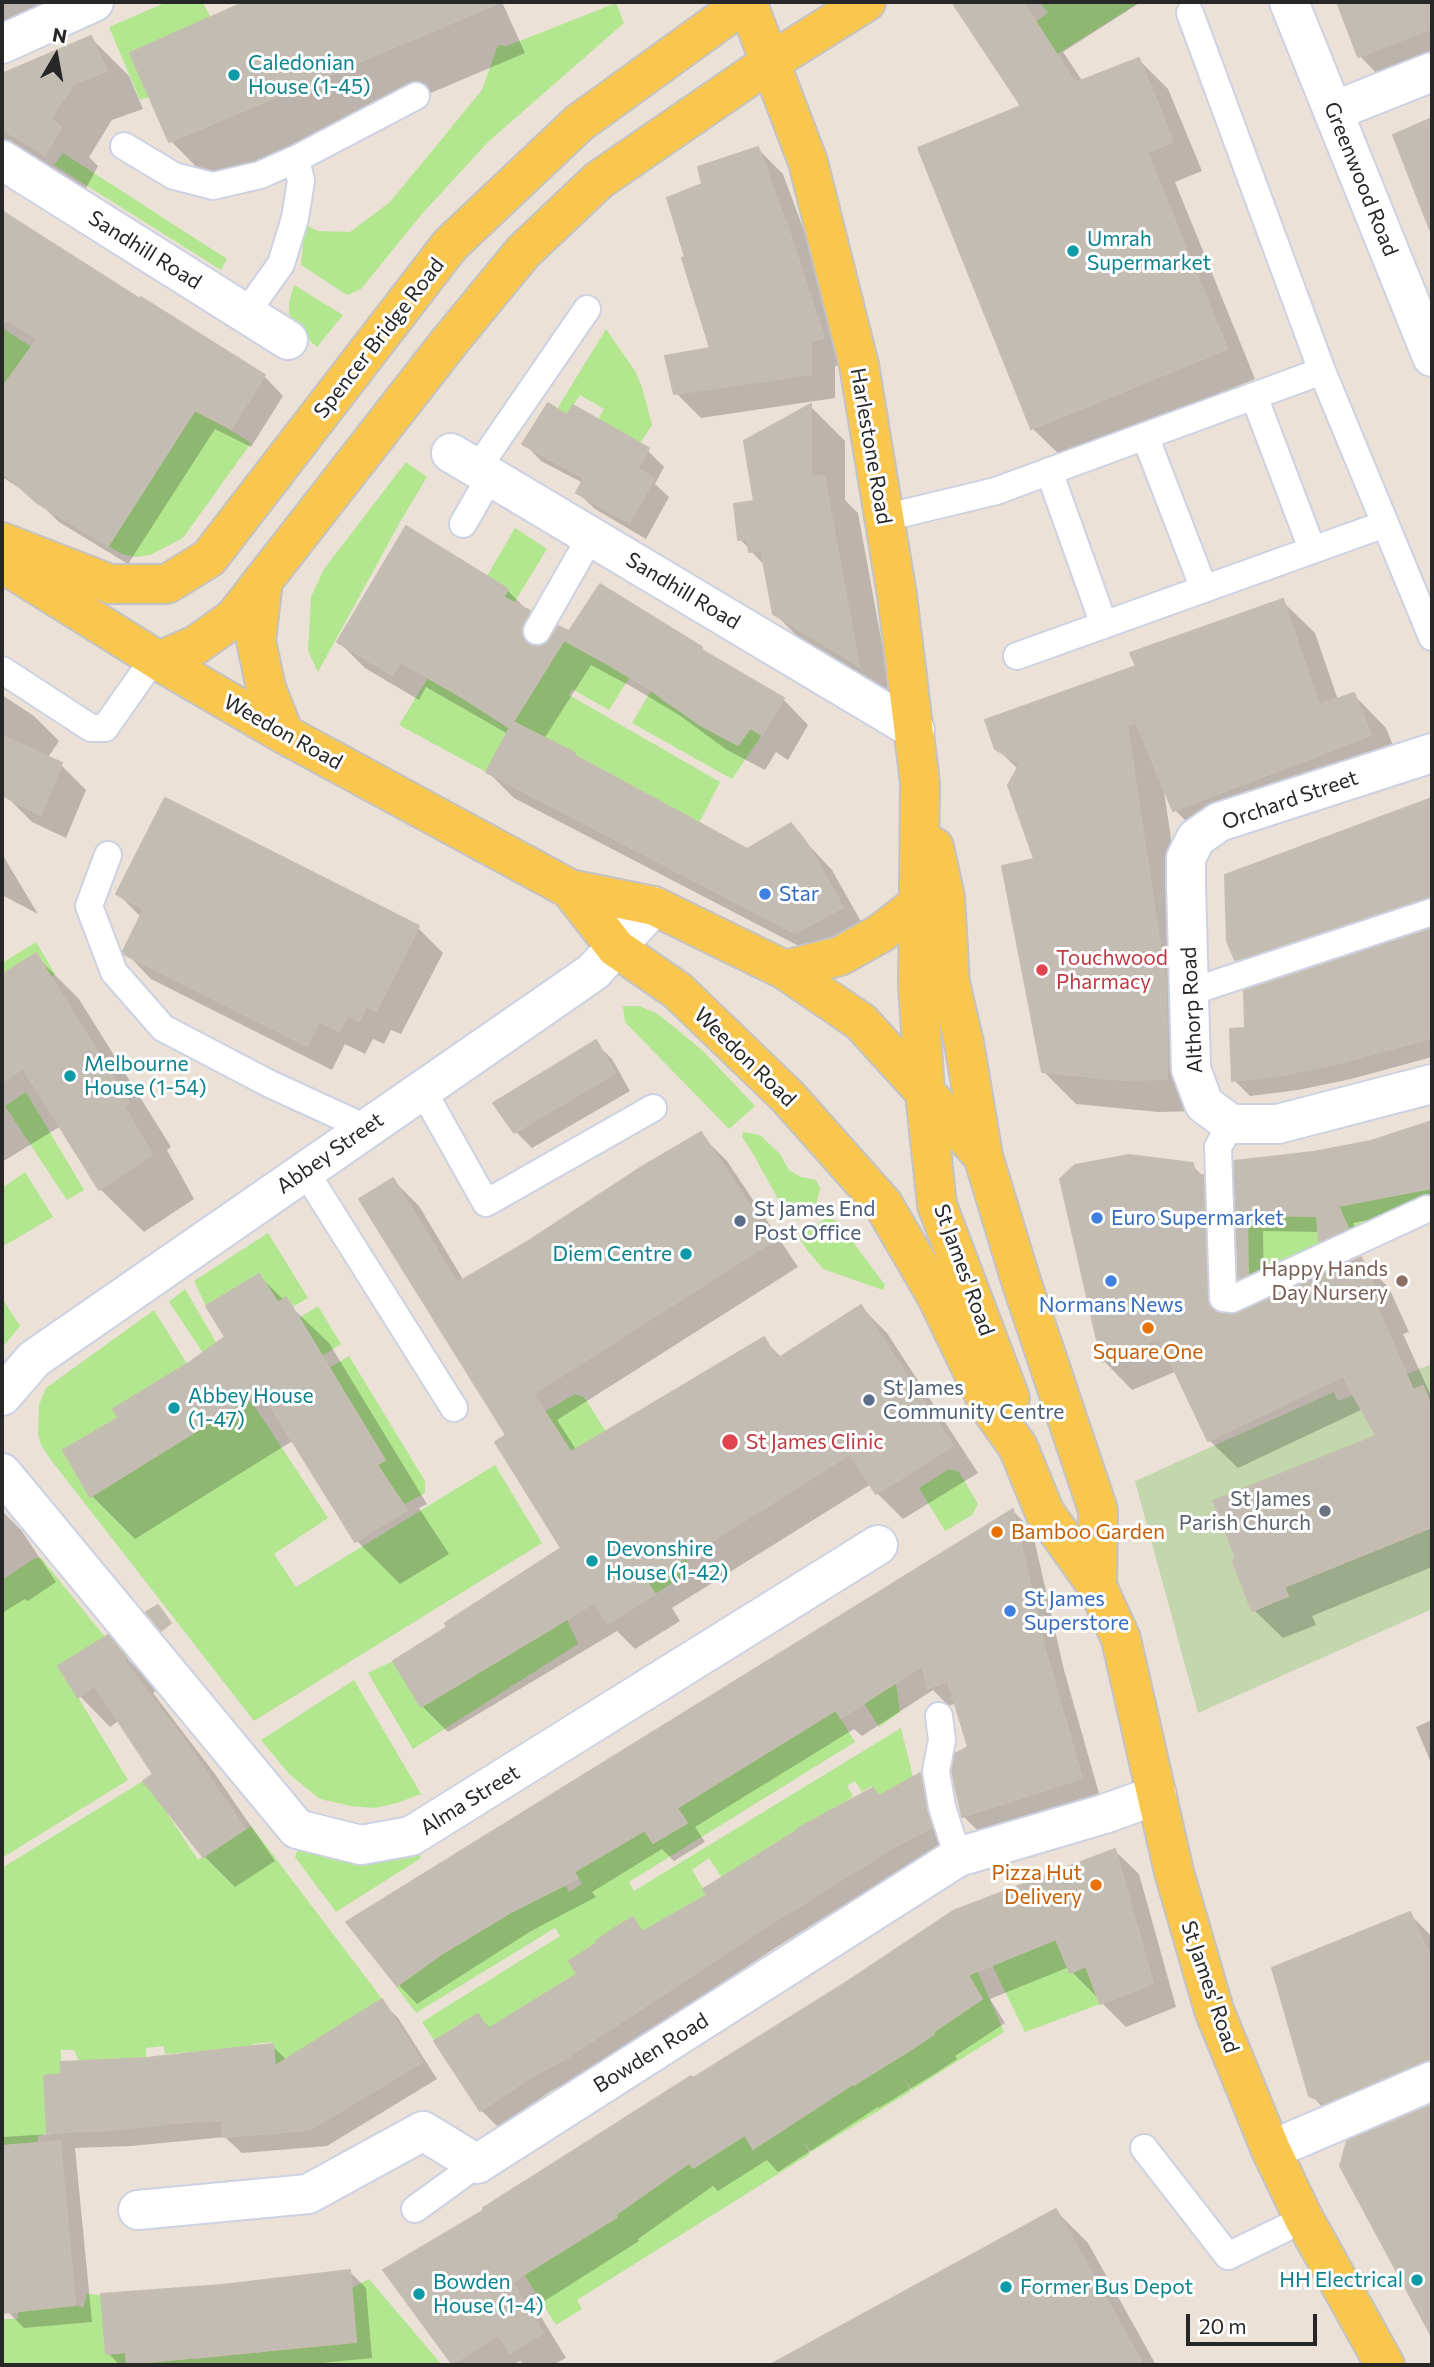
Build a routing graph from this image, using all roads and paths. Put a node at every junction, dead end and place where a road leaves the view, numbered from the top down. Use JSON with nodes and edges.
{"nodes":[{"id":1,"x":94,"y":2,"type":"edge"},
{"id":2,"x":746,"y":2,"type":"edge"},
{"id":3,"x":866,"y":2,"type":"edge"},
{"id":4,"x":1289,"y":2,"type":"edge"},
{"id":5,"x":1190,"y":13,"type":"dead end"},
{"id":6,"x":2,"y":44,"type":"edge"},
{"id":7,"x":769,"y":63,"type":"junction"},
{"id":8,"x":1432,"y":72,"type":"edge"},
{"id":9,"x":416,"y":96,"type":"dead end"},
{"id":10,"x":1334,"y":111,"type":"junction"},
{"id":11,"x":124,"y":146,"type":"dead end"},
{"id":12,"x":296,"y":159,"type":"junction"},
{"id":13,"x":2,"y":160,"type":"edge"},
{"id":14,"x":587,"y":309,"type":"dead end"},
{"id":15,"x":246,"y":313,"type":"junction"},
{"id":16,"x":288,"y":340,"type":"dead end"},
{"id":17,"x":1432,"y":357,"type":"edge"},
{"id":18,"x":1322,"y":371,"type":"junction"},
{"id":19,"x":1254,"y":396,"type":"junction"},
{"id":20,"x":1145,"y":436,"type":"junction"},
{"id":21,"x":473,"y":466,"type":"junction"},
{"id":22,"x":1049,"y":471,"type":"junction"},
{"id":23,"x":884,"y":517,"type":"junction"},
{"id":24,"x":463,"y":524,"type":"dead end"},
{"id":25,"x":1385,"y":524,"type":"junction"},
{"id":26,"x":591,"y":536,"type":"junction"},
{"id":27,"x":2,"y":542,"type":"edge"},
{"id":28,"x":1312,"y":549,"type":"junction"},
{"id":29,"x":2,"y":563,"type":"edge"},
{"id":30,"x":263,"y":581,"type":"junction"},
{"id":31,"x":1204,"y":589,"type":"junction"},
{"id":32,"x":1104,"y":625,"type":"junction"},
{"id":33,"x":537,"y":631,"type":"dead end"},
{"id":34,"x":1432,"y":637,"type":"edge"},
{"id":35,"x":1017,"y":656,"type":"dead end"},
{"id":36,"x":157,"y":660,"type":"junction"},
{"id":37,"x":2,"y":670,"type":"edge"},
{"id":38,"x":915,"y":730,"type":"junction"},
{"id":39,"x":284,"y":734,"type":"junction"},
{"id":40,"x":1432,"y":753,"type":"edge"},
{"id":41,"x":920,"y":783,"type":"junction"},
{"id":42,"x":108,"y":855,"type":"dead end"},
{"id":43,"x":1186,"y":884,"type":"joint"},
{"id":44,"x":570,"y":889,"type":"junction"},
{"id":45,"x":918,"y":905,"type":"junction"},
{"id":46,"x":654,"y":906,"type":"junction"},
{"id":47,"x":1432,"y":912,"type":"edge"},
{"id":48,"x":616,"y":948,"type":"junction"},
{"id":49,"x":785,"y":970,"type":"junction"},
{"id":50,"x":1190,"y":992,"type":"junction"},
{"id":51,"x":1432,"y":1084,"type":"edge"},
{"id":52,"x":422,"y":1089,"type":"junction"},
{"id":53,"x":925,"y":1093,"type":"junction"},
{"id":54,"x":653,"y":1108,"type":"dead end"},
{"id":55,"x":1231,"y":1124,"type":"junction"},
{"id":56,"x":366,"y":1128,"type":"junction"},
{"id":57,"x":983,"y":1156,"type":"junction"},
{"id":58,"x":305,"y":1171,"type":"junction"},
{"id":59,"x":883,"y":1204,"type":"joint"},
{"id":60,"x":1427,"y":1209,"type":"dead end"},
{"id":61,"x":2,"y":1396,"type":"edge"},
{"id":62,"x":454,"y":1408,"type":"dead end"},
{"id":63,"x":1018,"y":1447,"type":"junction"},
{"id":64,"x":2,"y":1473,"type":"edge"},
{"id":65,"x":878,"y":1545,"type":"dead end"},
{"id":66,"x":1097,"y":1586,"type":"junction"},
{"id":67,"x":939,"y":1716,"type":"dead end"},
{"id":68,"x":1157,"y":1795,"type":"junction"},
{"id":69,"x":958,"y":1857,"type":"junction"},
{"id":70,"x":1432,"y":2081,"type":"edge"},
{"id":71,"x":1144,"y":2148,"type":"dead end"},
{"id":72,"x":1271,"y":2150,"type":"junction"},
{"id":73,"x":477,"y":2164,"type":"junction"},
{"id":74,"x":415,"y":2209,"type":"dead end"},
{"id":75,"x":138,"y":2210,"type":"dead end"},
{"id":76,"x":1304,"y":2219,"type":"junction"},
{"id":77,"x":1385,"y":2365,"type":"edge"}],
"edges":[{"from":1,"to":6,"type":"street"},
{"from":2,"to":7,"type":"main road","name":"Harlestone Road"},
{"from":2,"to":27,"type":"main road","name":"Spencer Bridge Road"},
{"from":3,"to":7,"type":"main road"},
{"from":4,"to":10,"type":"street","name":"Greenwood Road"},
{"from":5,"to":18,"type":"lane"},
{"from":7,"to":23,"type":"main road","name":"Harlestone Road"},
{"from":7,"to":30,"type":"main road"},
{"from":8,"to":10,"type":"street"},
{"from":9,"to":12,"type":"lane"},
{"from":10,"to":17,"type":"street","name":"Greenwood Road"},
{"from":11,"to":12,"type":"lane"},
{"from":12,"to":15,"type":"lane"},
{"from":13,"to":15,"type":"street","name":"Sandhill Road"},
{"from":14,"to":21,"type":"lane"},
{"from":15,"to":16,"type":"street","name":"Sandhill Road"},
{"from":18,"to":19,"type":"lane"},
{"from":18,"to":25,"type":"lane"},
{"from":19,"to":20,"type":"lane"},
{"from":19,"to":28,"type":"lane"},
{"from":20,"to":22,"type":"lane"},
{"from":20,"to":31,"type":"lane"},
{"from":21,"to":24,"type":"lane"},
{"from":21,"to":26,"type":"street","name":"Sandhill Road"},
{"from":22,"to":23,"type":"lane"},
{"from":22,"to":32,"type":"lane"},
{"from":23,"to":38,"type":"main road","name":"Harlestone Road"},
{"from":25,"to":28,"type":"lane"},
{"from":25,"to":34,"type":"lane"},
{"from":26,"to":33,"type":"lane"},
{"from":26,"to":38,"type":"street","name":"Sandhill Road"},
{"from":28,"to":31,"type":"lane"},
{"from":29,"to":36,"type":"main road","name":"Weedon Road"},
{"from":30,"to":36,"type":"main road"},
{"from":30,"to":39,"type":"main road"},
{"from":31,"to":32,"type":"lane"},
{"from":32,"to":35,"type":"lane"},
{"from":36,"to":37,"type":"lane"},
{"from":36,"to":39,"type":"main road","name":"Weedon Road"},
{"from":38,"to":41,"type":"main road","name":"Harlestone Road"},
{"from":39,"to":44,"type":"main road","name":"Weedon Road"},
{"from":40,"to":43,"type":"street","name":"Orchard Street"},
{"from":41,"to":45,"type":"main road","name":"Harlestone Road"},
{"from":41,"to":57,"type":"main road","name":"St James' Road"},
{"from":42,"to":56,"type":"lane"},
{"from":43,"to":50,"type":"street","name":"Althorp Road"},
{"from":44,"to":46,"type":"main road","name":"Weedon Road"},
{"from":44,"to":48,"type":"main road","name":"Weedon Road"},
{"from":45,"to":49,"type":"main road"},
{"from":45,"to":53,"type":"main road","name":"Harlestone Road"},
{"from":46,"to":48,"type":"street","name":"Abbey Street"},
{"from":46,"to":49,"type":"main road","name":"Weedon Road"},
{"from":47,"to":50,"type":"lane"},
{"from":48,"to":52,"type":"street","name":"Abbey Street"},
{"from":48,"to":59,"type":"main road","name":"Weedon Road"},
{"from":49,"to":53,"type":"main road","name":"Weedon Road"},
{"from":50,"to":55,"type":"street","name":"Althorp Road"},
{"from":51,"to":55,"type":"street"},
{"from":52,"to":54,"type":"lane"},
{"from":52,"to":56,"type":"street","name":"Abbey Street"},
{"from":53,"to":57,"type":"main road","name":"St James' Road"},
{"from":53,"to":63,"type":"main road","name":"St James' Road"},
{"from":55,"to":60,"type":"lane"},
{"from":56,"to":58,"type":"street","name":"Abbey Street"},
{"from":57,"to":66,"type":"main road","name":"St James' Road"},
{"from":58,"to":61,"type":"street","name":"Abbey Street"},
{"from":58,"to":62,"type":"lane"},
{"from":59,"to":63,"type":"main road","name":"St James' Road"},
{"from":63,"to":66,"type":"main road","name":"St James' Road"},
{"from":64,"to":65,"type":"street","name":"Alma Street"},
{"from":66,"to":68,"type":"main road","name":"St James' Road"},
{"from":67,"to":69,"type":"lane"},
{"from":68,"to":69,"type":"street","name":"Bowden Road"},
{"from":68,"to":72,"type":"main road","name":"St James' Road"},
{"from":69,"to":73,"type":"street","name":"Bowden Road"},
{"from":70,"to":72,"type":"street"},
{"from":71,"to":76,"type":"lane"},
{"from":72,"to":76,"type":"main road","name":"St James' Road"},
{"from":73,"to":74,"type":"lane"},
{"from":73,"to":75,"type":"street"},
{"from":76,"to":77,"type":"main road","name":"St James' Road"}]}
